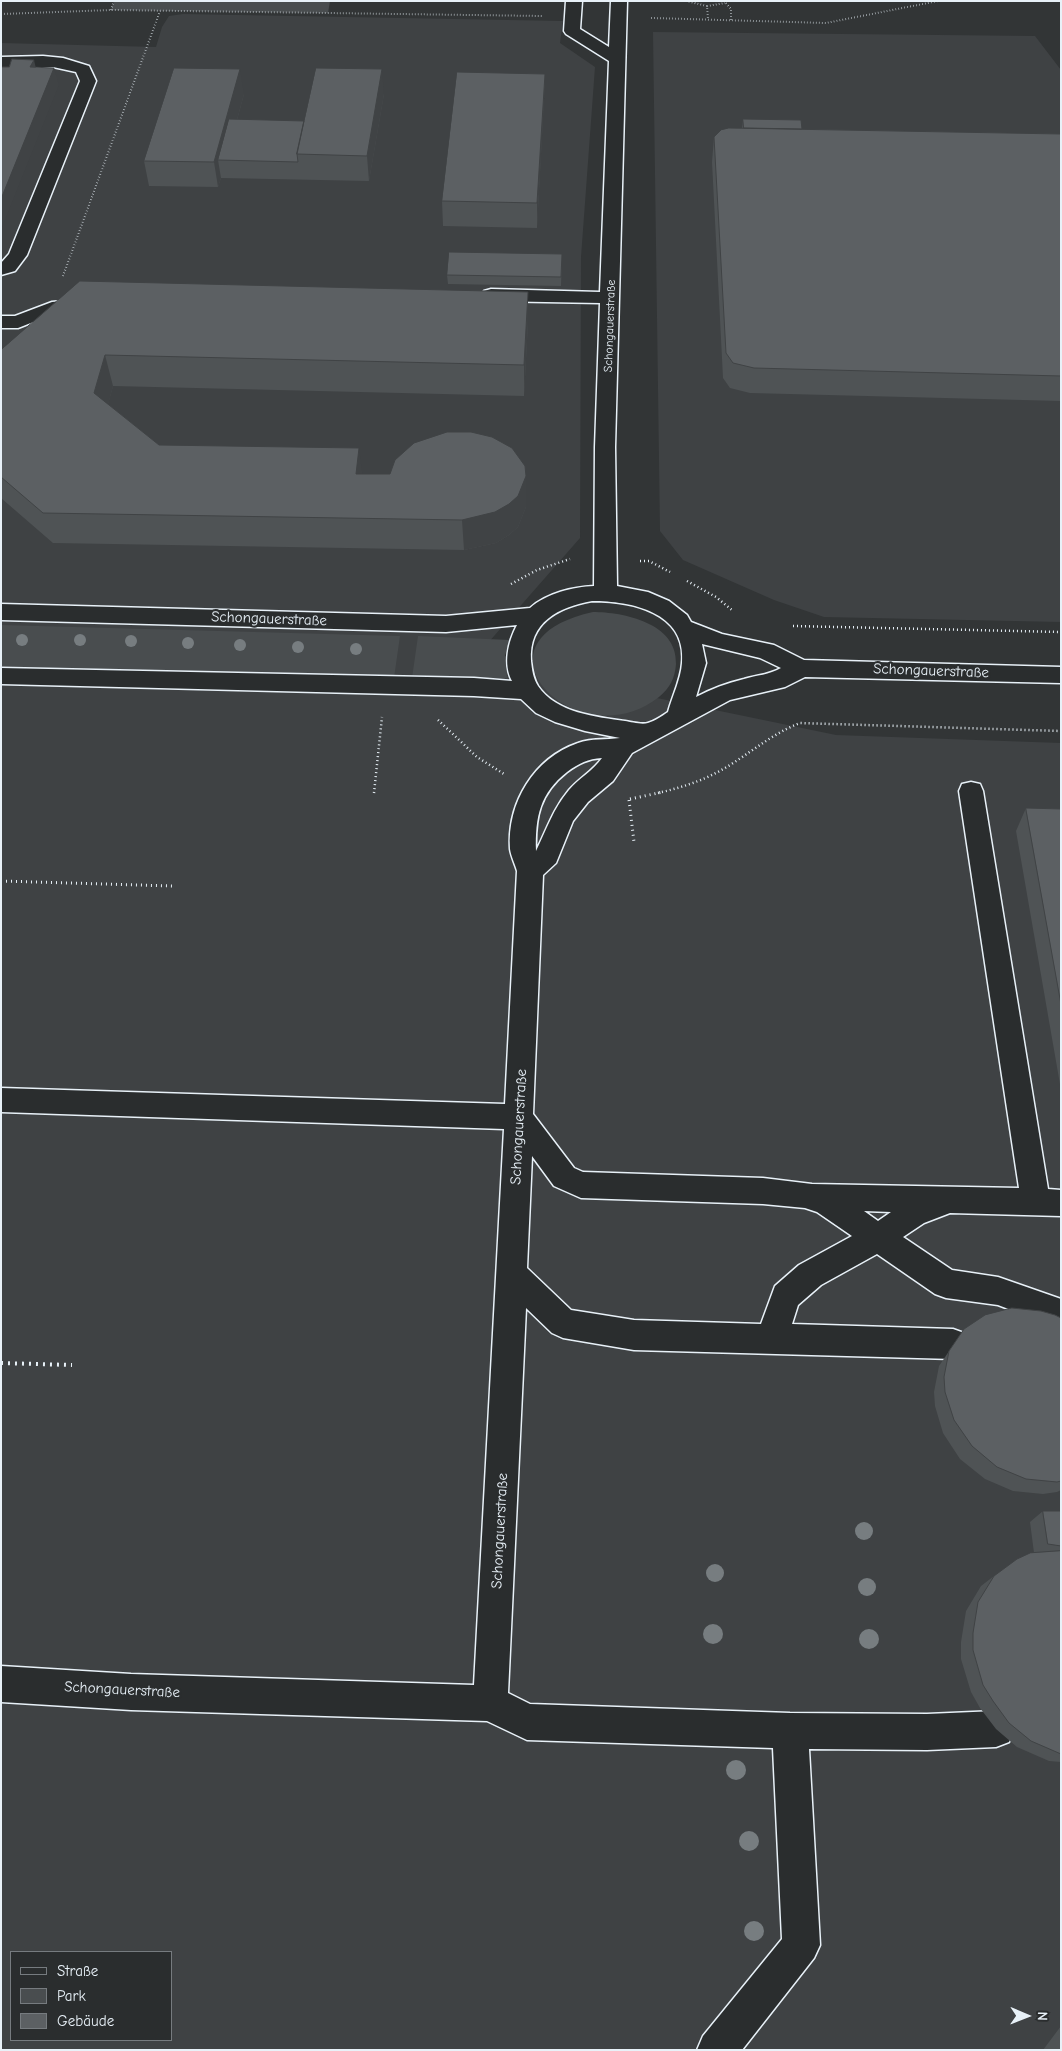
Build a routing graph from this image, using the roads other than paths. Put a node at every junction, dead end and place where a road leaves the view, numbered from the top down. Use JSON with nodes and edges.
{"nodes":[{"id":1,"x":573,"y":9,"type":"edge"},
{"id":2,"x":618,"y":9,"type":"edge"},
{"id":3,"x":617,"y":59,"type":"junction"},
{"id":4,"x":1,"y":62,"type":"edge"},
{"id":5,"x":1,"y":269,"type":"edge"},
{"id":6,"x":476,"y":294,"type":"edge"},
{"id":7,"x":611,"y":298,"type":"junction"},
{"id":8,"x":99,"y":306,"type":"edge"},
{"id":9,"x":1,"y":322,"type":"edge"},
{"id":10,"x":606,"y":593,"type":"junction"},
{"id":11,"x":1,"y":612,"type":"edge"},
{"id":12,"x":536,"y":615,"type":"junction"},
{"id":13,"x":685,"y":628,"type":"junction"},
{"id":14,"x":801,"y":668,"type":"junction"},
{"id":15,"x":1061,"y":674,"type":"edge"},
{"id":16,"x":1,"y":676,"type":"edge"},
{"id":17,"x":528,"y":692,"type":"junction"},
{"id":18,"x":678,"y":719,"type":"junction"},
{"id":19,"x":649,"y":733,"type":"junction"},
{"id":20,"x":623,"y":747,"type":"junction"},
{"id":21,"x":971,"y":791,"type":"dead end"},
{"id":22,"x":530,"y":871,"type":"junction"},
{"id":23,"x":1,"y":1100,"type":"edge"},
{"id":24,"x":520,"y":1117,"type":"junction"},
{"id":25,"x":805,"y":1195,"type":"junction"},
{"id":26,"x":948,"y":1200,"type":"junction"},
{"id":27,"x":1048,"y":1204,"type":"edge"},
{"id":28,"x":879,"y":1237,"type":"junction"},
{"id":29,"x":512,"y":1274,"type":"junction"},
{"id":30,"x":1061,"y":1327,"type":"edge"},
{"id":31,"x":771,"y":1339,"type":"junction"},
{"id":32,"x":953,"y":1344,"type":"edge"},
{"id":33,"x":1,"y":1684,"type":"edge"},
{"id":34,"x":490,"y":1703,"type":"junction"},
{"id":35,"x":996,"y":1729,"type":"edge"},
{"id":36,"x":790,"y":1730,"type":"junction"},
{"id":37,"x":717,"y":2050,"type":"edge"}],
"edges":[{"from":1,"to":3,"type":"street"},
{"from":2,"to":3,"type":"street","name":"Schongauerstraße"},
{"from":3,"to":7,"type":"street","name":"Schongauerstraße"},
{"from":4,"to":5,"type":"street"},
{"from":6,"to":7,"type":"street"},
{"from":7,"to":10,"type":"street","name":"Schongauerstraße"},
{"from":8,"to":9,"type":"street"},
{"from":10,"to":12,"type":"street","name":"Schongauerstraße"},
{"from":10,"to":13,"type":"street","name":"Schongauerstraße"},
{"from":11,"to":12,"type":"street","name":"Schongauerstraße"},
{"from":12,"to":17,"type":"street","name":"Schongauerstraße"},
{"from":13,"to":14,"type":"street","name":"Schongauerstraße"},
{"from":13,"to":18,"type":"street","name":"Schongauerstraße"},
{"from":14,"to":15,"type":"street","name":"Schongauerstraße"},
{"from":14,"to":18,"type":"street","name":"Schongauerstraße"},
{"from":16,"to":17,"type":"street"},
{"from":17,"to":19,"type":"street"},
{"from":18,"to":19,"type":"street","name":"Schongauerstraße"},
{"from":19,"to":20,"type":"street","name":"Schongauerstraße"},
{"from":20,"to":22,"type":"street","name":"Schongauerstraße"},
{"from":20,"to":22,"type":"street","name":"Schongauerstraße"},
{"from":21,"to":27,"type":"street"},
{"from":22,"to":24,"type":"street","name":"Schongauerstraße"},
{"from":23,"to":24,"type":"street"},
{"from":24,"to":25,"type":"street"},
{"from":24,"to":29,"type":"street","name":"Schongauerstraße"},
{"from":25,"to":26,"type":"street"},
{"from":25,"to":28,"type":"street"},
{"from":26,"to":27,"type":"street"},
{"from":26,"to":28,"type":"street"},
{"from":28,"to":30,"type":"street"},
{"from":28,"to":31,"type":"street"},
{"from":29,"to":31,"type":"street"},
{"from":29,"to":34,"type":"street","name":"Schongauerstraße"},
{"from":31,"to":32,"type":"street"},
{"from":33,"to":34,"type":"street","name":"Schongauerstraße"},
{"from":34,"to":36,"type":"street"},
{"from":35,"to":36,"type":"street"},
{"from":36,"to":37,"type":"street"}]}
